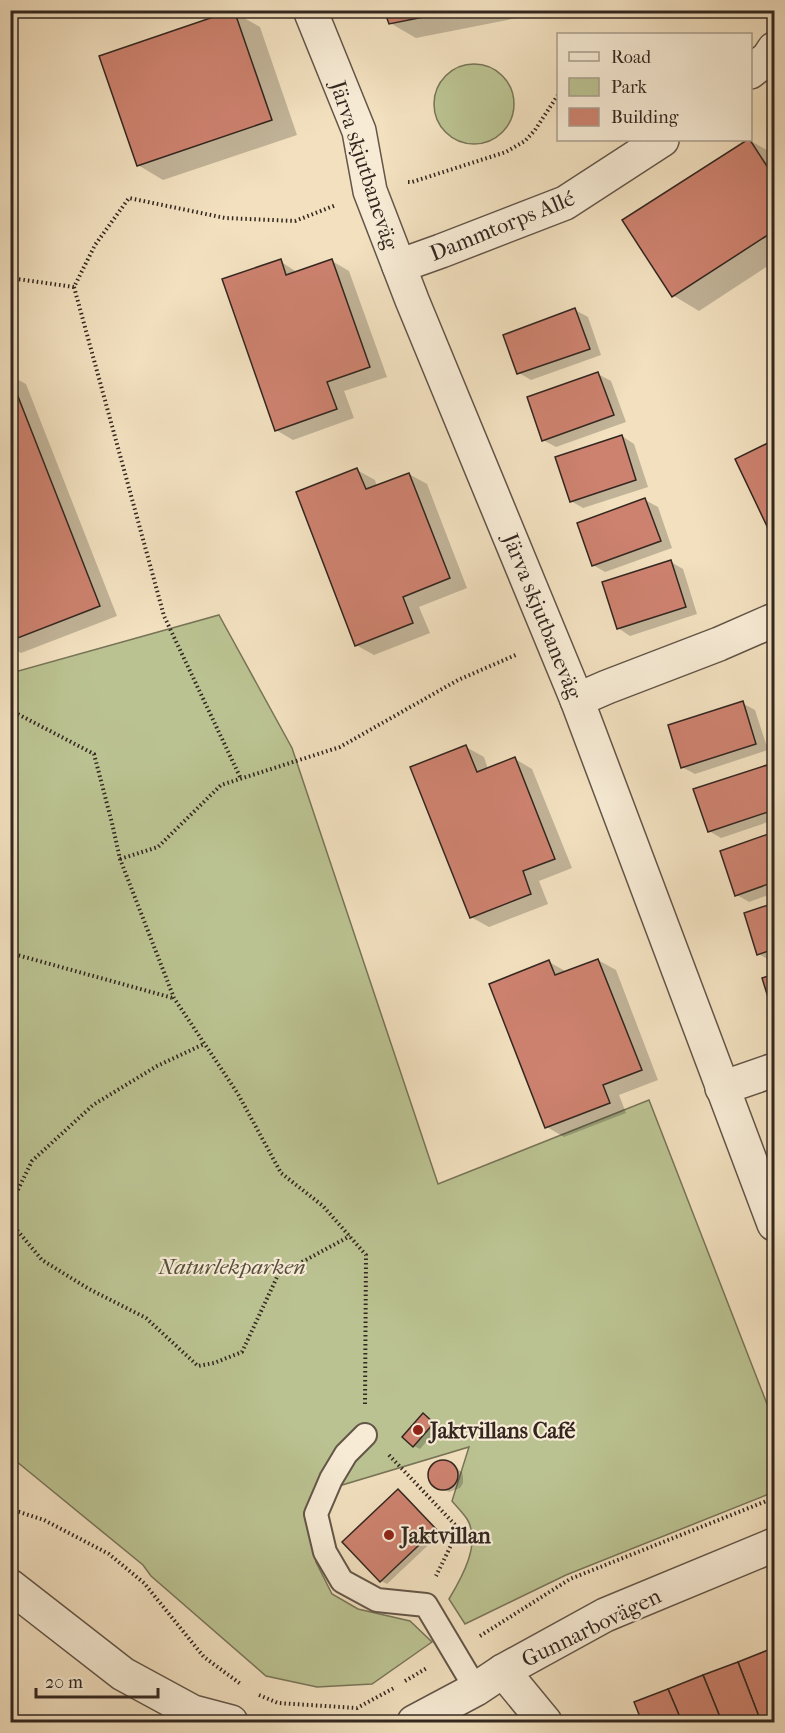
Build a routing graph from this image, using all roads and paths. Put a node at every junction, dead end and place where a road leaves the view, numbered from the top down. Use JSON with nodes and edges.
{"nodes":[{"id":1,"x":16,"y":10,"type":"edge"},
{"id":2,"x":165,"y":10,"type":"edge"},
{"id":3,"x":183,"y":10,"type":"edge"},
{"id":4,"x":310,"y":10,"type":"edge"},
{"id":5,"x":10,"y":12,"type":"edge"},
{"id":6,"x":557,"y":97,"type":"edge"},
{"id":7,"x":660,"y":141,"type":"edge"},
{"id":8,"x":370,"y":191,"type":"junction"},
{"id":9,"x":399,"y":266,"type":"junction"},
{"id":10,"x":10,"y":278,"type":"edge"},
{"id":11,"x":74,"y":287,"type":"junction"},
{"id":12,"x":774,"y":620,"type":"edge"},
{"id":13,"x":553,"y":641,"type":"junction"},
{"id":14,"x":577,"y":700,"type":"junction"},
{"id":15,"x":10,"y":710,"type":"edge"},
{"id":16,"x":241,"y":779,"type":"junction"},
{"id":17,"x":120,"y":859,"type":"junction"},
{"id":18,"x":10,"y":953,"type":"edge"},
{"id":19,"x":174,"y":998,"type":"junction"},
{"id":20,"x":204,"y":1044,"type":"junction"},
{"id":21,"x":774,"y":1070,"type":"edge"},
{"id":22,"x":722,"y":1088,"type":"junction"},
{"id":23,"x":10,"y":1206,"type":"edge"},
{"id":24,"x":10,"y":1214,"type":"edge"},
{"id":25,"x":774,"y":1224,"type":"edge"},
{"id":26,"x":17,"y":1230,"type":"junction"},
{"id":27,"x":350,"y":1236,"type":"junction"},
{"id":28,"x":10,"y":1241,"type":"edge"},
{"id":29,"x":365,"y":1435,"type":"junction"},
{"id":30,"x":774,"y":1498,"type":"edge"},
{"id":31,"x":10,"y":1509,"type":"edge"},
{"id":32,"x":774,"y":1545,"type":"edge"},
{"id":33,"x":12,"y":1590,"type":"edge"},
{"id":34,"x":426,"y":1605,"type":"junction"},
{"id":35,"x":454,"y":1652,"type":"junction"},
{"id":36,"x":503,"y":1671,"type":"junction"},
{"id":37,"x":476,"y":1689,"type":"junction"},
{"id":38,"x":231,"y":1722,"type":"edge"},
{"id":39,"x":414,"y":1722,"type":"edge"},
{"id":40,"x":545,"y":1722,"type":"edge"}],
"edges":[{"from":1,"to":5,"type":"path"},
{"from":2,"to":3,"type":"path"},
{"from":4,"to":8,"type":"street","name":"Järva skjutbaneväg"},
{"from":6,"to":8,"type":"path"},
{"from":7,"to":9,"type":"street","name":"Dammtorps Allé"},
{"from":8,"to":9,"type":"street","name":"Järva skjutbaneväg"},
{"from":8,"to":11,"type":"path"},
{"from":9,"to":13,"type":"street","name":"Järva skjutbaneväg"},
{"from":10,"to":11,"type":"path"},
{"from":11,"to":16,"type":"path"},
{"from":12,"to":14,"type":"street"},
{"from":13,"to":14,"type":"street","name":"Järva skjutbaneväg"},
{"from":13,"to":16,"type":"path"},
{"from":14,"to":22,"type":"street","name":"Järva skjutbaneväg"},
{"from":15,"to":17,"type":"path"},
{"from":16,"to":17,"type":"path"},
{"from":17,"to":19,"type":"path"},
{"from":18,"to":19,"type":"path"},
{"from":19,"to":20,"type":"path"},
{"from":20,"to":23,"type":"path"},
{"from":20,"to":27,"type":"path"},
{"from":21,"to":22,"type":"street"},
{"from":22,"to":25,"type":"street","name":"Järva skjutbaneväg"},
{"from":24,"to":26,"type":"path"},
{"from":26,"to":27,"type":"path"},
{"from":26,"to":28,"type":"path"},
{"from":27,"to":29,"type":"path"},
{"from":29,"to":34,"type":"path"},
{"from":29,"to":34,"type":"lane"},
{"from":30,"to":35,"type":"path"},
{"from":31,"to":35,"type":"path"},
{"from":32,"to":36,"type":"street","name":"Gunnarbovägen"},
{"from":33,"to":38,"type":"street"},
{"from":34,"to":35,"type":"lane"},
{"from":35,"to":37,"type":"lane"},
{"from":36,"to":37,"type":"street","name":"Gunnarbovägen"},
{"from":36,"to":40,"type":"street"},
{"from":37,"to":39,"type":"street","name":"Gunnarbovägen"}]}
